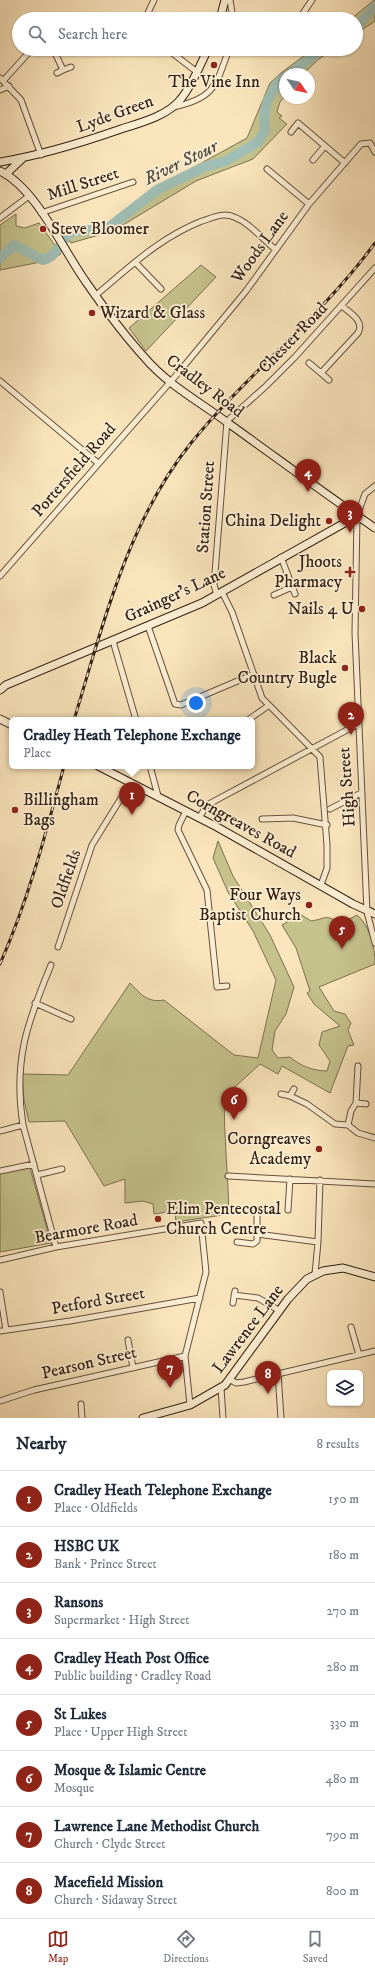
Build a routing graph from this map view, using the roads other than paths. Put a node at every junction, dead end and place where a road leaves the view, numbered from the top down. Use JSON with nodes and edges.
{"nodes":[{"id":1,"x":154,"y":0,"type":"edge"},
{"id":2,"x":225,"y":0,"type":"edge"},
{"id":3,"x":230,"y":0,"type":"edge"},
{"id":4,"x":312,"y":0,"type":"edge"},
{"id":5,"x":148,"y":12,"type":"edge"},
{"id":6,"x":222,"y":12,"type":"edge"},
{"id":7,"x":233,"y":12,"type":"edge"},
{"id":8,"x":304,"y":12,"type":"edge"},
{"id":9,"x":25,"y":56,"type":"edge"},
{"id":10,"x":56,"y":56,"type":"edge"},
{"id":11,"x":176,"y":56,"type":"edge"},
{"id":12,"x":205,"y":56,"type":"edge"},
{"id":13,"x":227,"y":56,"type":"edge"},
{"id":14,"x":71,"y":67,"type":"dead end"},
{"id":15,"x":63,"y":70,"type":"junction"},
{"id":16,"x":197,"y":72,"type":"junction"},
{"id":17,"x":58,"y":73,"type":"dead end"},
{"id":18,"x":1,"y":79,"type":"edge"},
{"id":19,"x":9,"y":86,"type":"junction"},
{"id":20,"x":0,"y":90,"type":"edge"},
{"id":21,"x":173,"y":107,"type":"junction"},
{"id":22,"x":291,"y":132,"type":"dead end"},
{"id":23,"x":325,"y":146,"type":"junction"},
{"id":24,"x":375,"y":152,"type":"edge"},
{"id":25,"x":41,"y":155,"type":"junction"},
{"id":26,"x":24,"y":158,"type":"junction"},
{"id":27,"x":313,"y":160,"type":"dead end"},
{"id":28,"x":0,"y":162,"type":"edge"},
{"id":29,"x":345,"y":163,"type":"junction"},
{"id":30,"x":267,"y":169,"type":"dead end"},
{"id":31,"x":3,"y":172,"type":"edge"},
{"id":32,"x":133,"y":182,"type":"dead end"},
{"id":33,"x":29,"y":196,"type":"junction"},
{"id":34,"x":309,"y":204,"type":"junction"},
{"id":35,"x":41,"y":213,"type":"junction"},
{"id":36,"x":0,"y":218,"type":"edge"},
{"id":37,"x":275,"y":249,"type":"junction"},
{"id":38,"x":135,"y":262,"type":"junction"},
{"id":39,"x":375,"y":268,"type":"edge"},
{"id":40,"x":161,"y":289,"type":"dead end"},
{"id":41,"x":96,"y":295,"type":"junction"},
{"id":42,"x":342,"y":306,"type":"junction"},
{"id":43,"x":309,"y":363,"type":"dead end"},
{"id":44,"x":321,"y":373,"type":"junction"},
{"id":45,"x":329,"y":380,"type":"dead end"},
{"id":46,"x":0,"y":381,"type":"edge"},
{"id":47,"x":170,"y":382,"type":"junction"},
{"id":48,"x":226,"y":421,"type":"junction"},
{"id":49,"x":98,"y":463,"type":"junction"},
{"id":50,"x":375,"y":486,"type":"edge"},
{"id":51,"x":357,"y":516,"type":"junction"},
{"id":52,"x":375,"y":528,"type":"edge"},
{"id":53,"x":281,"y":557,"type":"junction"},
{"id":54,"x":0,"y":576,"type":"edge"},
{"id":55,"x":292,"y":587,"type":"junction"},
{"id":56,"x":220,"y":593,"type":"junction"},
{"id":57,"x":295,"y":594,"type":"dead end"},
{"id":58,"x":274,"y":595,"type":"dead end"},
{"id":59,"x":148,"y":626,"type":"junction"},
{"id":60,"x":113,"y":641,"type":"junction"},
{"id":61,"x":254,"y":674,"type":"junction"},
{"id":62,"x":0,"y":690,"type":"edge"},
{"id":63,"x":268,"y":706,"type":"junction"},
{"id":64,"x":135,"y":717,"type":"edge"},
{"id":65,"x":252,"y":717,"type":"edge"},
{"id":66,"x":358,"y":724,"type":"junction"},
{"id":67,"x":312,"y":750,"type":"junction"},
{"id":68,"x":104,"y":769,"type":"edge"},
{"id":69,"x":151,"y":769,"type":"edge"},
{"id":70,"x":131,"y":782,"type":"junction"},
{"id":71,"x":361,"y":793,"type":"junction"},
{"id":72,"x":158,"y":796,"type":"junction"},
{"id":73,"x":330,"y":809,"type":"dead end"},
{"id":74,"x":186,"y":811,"type":"junction"},
{"id":75,"x":199,"y":818,"type":"junction"},
{"id":76,"x":262,"y":819,"type":"dead end"},
{"id":77,"x":327,"y":825,"type":"junction"},
{"id":78,"x":320,"y":885,"type":"junction"},
{"id":79,"x":367,"y":912,"type":"junction"},
{"id":80,"x":375,"y":914,"type":"edge"},
{"id":81,"x":375,"y":934,"type":"edge"},
{"id":82,"x":375,"y":943,"type":"edge"},
{"id":83,"x":58,"y":947,"type":"dead end"},
{"id":84,"x":51,"y":965,"type":"dead end"},
{"id":85,"x":227,"y":986,"type":"dead end"},
{"id":86,"x":36,"y":1003,"type":"junction"},
{"id":87,"x":71,"y":1019,"type":"dead end"},
{"id":88,"x":358,"y":1066,"type":"dead end"},
{"id":89,"x":294,"y":1089,"type":"dead end"},
{"id":90,"x":281,"y":1094,"type":"dead end"},
{"id":91,"x":290,"y":1096,"type":"junction"},
{"id":92,"x":356,"y":1103,"type":"junction"},
{"id":93,"x":366,"y":1104,"type":"dead end"},
{"id":94,"x":23,"y":1125,"type":"junction"},
{"id":95,"x":348,"y":1125,"type":"junction"},
{"id":96,"x":0,"y":1131,"type":"edge"},
{"id":97,"x":375,"y":1138,"type":"edge"},
{"id":98,"x":34,"y":1164,"type":"junction"},
{"id":99,"x":62,"y":1169,"type":"dead end"},
{"id":100,"x":0,"y":1171,"type":"edge"},
{"id":101,"x":37,"y":1175,"type":"junction"},
{"id":102,"x":228,"y":1176,"type":"dead end"},
{"id":103,"x":290,"y":1179,"type":"junction"},
{"id":104,"x":320,"y":1180,"type":"junction"},
{"id":105,"x":375,"y":1184,"type":"edge"},
{"id":106,"x":257,"y":1209,"type":"dead end"},
{"id":107,"x":288,"y":1210,"type":"dead end"},
{"id":108,"x":257,"y":1234,"type":"junction"},
{"id":109,"x":238,"y":1242,"type":"dead end"},
{"id":110,"x":318,"y":1242,"type":"junction"},
{"id":111,"x":56,"y":1247,"type":"junction"},
{"id":112,"x":0,"y":1260,"type":"edge"},
{"id":113,"x":315,"y":1274,"type":"junction"},
{"id":114,"x":375,"y":1277,"type":"edge"},
{"id":115,"x":0,"y":1292,"type":"edge"},
{"id":116,"x":200,"y":1298,"type":"junction"},
{"id":117,"x":233,"y":1303,"type":"dead end"},
{"id":118,"x":280,"y":1311,"type":"junction"},
{"id":119,"x":351,"y":1327,"type":"dead end"},
{"id":120,"x":6,"y":1330,"type":"junction"},
{"id":121,"x":0,"y":1331,"type":"edge"},
{"id":122,"x":128,"y":1340,"type":"dead end"},
{"id":123,"x":375,"y":1351,"type":"edge"},
{"id":124,"x":359,"y":1355,"type":"junction"},
{"id":125,"x":185,"y":1356,"type":"junction"},
{"id":126,"x":133,"y":1368,"type":"junction"},
{"id":127,"x":278,"y":1373,"type":"junction"},
{"id":128,"x":229,"y":1379,"type":"junction"},
{"id":129,"x":221,"y":1388,"type":"junction"},
{"id":130,"x":0,"y":1401,"type":"edge"},
{"id":131,"x":81,"y":1404,"type":"dead end"},
{"id":132,"x":190,"y":1404,"type":"junction"},
{"id":133,"x":82,"y":1418,"type":"edge"},
{"id":134,"x":143,"y":1418,"type":"edge"},
{"id":135,"x":223,"y":1418,"type":"edge"},
{"id":136,"x":281,"y":1418,"type":"edge"}],
"edges":[{"from":1,"to":5,"type":"street"},
{"from":2,"to":6,"type":"main road"},
{"from":3,"to":7,"type":"street"},
{"from":4,"to":8,"type":"street"},
{"from":9,"to":18,"type":"street"},
{"from":10,"to":15,"type":"street"},
{"from":11,"to":16,"type":"street"},
{"from":12,"to":16,"type":"main road","name":"Lyde Green"},
{"from":13,"to":21,"type":"street"},
{"from":14,"to":15,"type":"street"},
{"from":15,"to":17,"type":"street"},
{"from":16,"to":21,"type":"main road","name":"Lyde Green"},
{"from":18,"to":19,"type":"street"},
{"from":19,"to":20,"type":"street"},
{"from":19,"to":25,"type":"street"},
{"from":21,"to":25,"type":"main road","name":"Lyde Green"},
{"from":22,"to":23,"type":"street"},
{"from":23,"to":27,"type":"street"},
{"from":23,"to":29,"type":"street"},
{"from":24,"to":29,"type":"street","name":"Woods Lane"},
{"from":25,"to":26,"type":"main road","name":"Lyde Green"},
{"from":26,"to":28,"type":"main road","name":"Lyde Green"},
{"from":26,"to":31,"type":"main road"},
{"from":29,"to":34,"type":"street","name":"Woods Lane"},
{"from":30,"to":34,"type":"street"},
{"from":31,"to":33,"type":"main road","name":"Cradley Road"},
{"from":32,"to":35,"type":"street","name":"Mill Street"},
{"from":33,"to":35,"type":"main road","name":"Cradley Road"},
{"from":33,"to":36,"type":"street"},
{"from":34,"to":37,"type":"street","name":"Woods Lane"},
{"from":35,"to":41,"type":"main road","name":"Cradley Road"},
{"from":37,"to":38,"type":"street"},
{"from":37,"to":47,"type":"street","name":"Woods Lane"},
{"from":38,"to":40,"type":"street"},
{"from":38,"to":41,"type":"street"},
{"from":39,"to":42,"type":"street","name":"Chester Road"},
{"from":41,"to":47,"type":"main road","name":"Cradley Road"},
{"from":42,"to":44,"type":"street"},
{"from":42,"to":48,"type":"street","name":"Chester Road"},
{"from":43,"to":44,"type":"street"},
{"from":44,"to":45,"type":"street"},
{"from":46,"to":49,"type":"street"},
{"from":47,"to":48,"type":"main road","name":"Cradley Road"},
{"from":47,"to":49,"type":"street","name":"Portersfield Road"},
{"from":48,"to":51,"type":"main road","name":"Cradley Road"},
{"from":48,"to":56,"type":"street","name":"Station Street"},
{"from":49,"to":54,"type":"street","name":"Portersfield Road"},
{"from":50,"to":51,"type":"street","name":"High Street"},
{"from":51,"to":52,"type":"main road","name":"Cradley Road"},
{"from":51,"to":53,"type":"main road","name":"Grainger's Lane"},
{"from":51,"to":66,"type":"street","name":"High Street"},
{"from":53,"to":55,"type":"street"},
{"from":53,"to":56,"type":"main road","name":"Grainger's Lane"},
{"from":55,"to":57,"type":"street"},
{"from":55,"to":58,"type":"street"},
{"from":56,"to":59,"type":"main road","name":"Grainger's Lane"},
{"from":56,"to":61,"type":"street"},
{"from":59,"to":60,"type":"main road","name":"Grainger's Lane"},
{"from":59,"to":61,"type":"street"},
{"from":60,"to":62,"type":"main road","name":"Grainger's Lane"},
{"from":60,"to":64,"type":"street"},
{"from":61,"to":63,"type":"street"},
{"from":63,"to":65,"type":"street"},
{"from":63,"to":67,"type":"street"},
{"from":66,"to":67,"type":"street"},
{"from":66,"to":71,"type":"street","name":"High Street"},
{"from":67,"to":75,"type":"street"},
{"from":67,"to":77,"type":"street"},
{"from":68,"to":70,"type":"main road","name":"Corngreaves Road"},
{"from":69,"to":72,"type":"street"},
{"from":70,"to":72,"type":"main road","name":"Corngreaves Road"},
{"from":70,"to":83,"type":"street","name":"Oldfields"},
{"from":71,"to":73,"type":"street"},
{"from":71,"to":79,"type":"street","name":"High Street"},
{"from":72,"to":74,"type":"main road","name":"Corngreaves Road"},
{"from":74,"to":75,"type":"main road","name":"Corngreaves Road"},
{"from":74,"to":85,"type":"street"},
{"from":75,"to":78,"type":"main road","name":"Corngreaves Road"},
{"from":76,"to":77,"type":"street"},
{"from":77,"to":78,"type":"street"},
{"from":78,"to":79,"type":"main road","name":"Corngreaves Road"},
{"from":79,"to":80,"type":"main road","name":"Corngreaves Road"},
{"from":79,"to":81,"type":"street"},
{"from":79,"to":82,"type":"street"},
{"from":84,"to":86,"type":"street"},
{"from":86,"to":87,"type":"street"},
{"from":86,"to":94,"type":"street"},
{"from":88,"to":92,"type":"street"},
{"from":89,"to":91,"type":"street"},
{"from":90,"to":91,"type":"street"},
{"from":91,"to":95,"type":"street"},
{"from":92,"to":93,"type":"street"},
{"from":92,"to":95,"type":"street"},
{"from":94,"to":96,"type":"street"},
{"from":94,"to":98,"type":"street"},
{"from":95,"to":97,"type":"street"},
{"from":98,"to":100,"type":"street"},
{"from":98,"to":101,"type":"street"},
{"from":99,"to":101,"type":"street"},
{"from":101,"to":111,"type":"street"},
{"from":102,"to":103,"type":"street"},
{"from":103,"to":104,"type":"street"},
{"from":103,"to":107,"type":"street"},
{"from":104,"to":105,"type":"street"},
{"from":104,"to":110,"type":"street"},
{"from":106,"to":108,"type":"street"},
{"from":108,"to":109,"type":"street"},
{"from":108,"to":110,"type":"street"},
{"from":110,"to":113,"type":"street"},
{"from":111,"to":112,"type":"street","name":"Bearmore Road"},
{"from":111,"to":116,"type":"street","name":"Bearmore Road"},
{"from":113,"to":114,"type":"main road","name":"Lawrence Lane"},
{"from":113,"to":118,"type":"main road","name":"Lawrence Lane"},
{"from":115,"to":120,"type":"street"},
{"from":116,"to":120,"type":"street","name":"Petford Street"},
{"from":116,"to":125,"type":"street"},
{"from":117,"to":118,"type":"street"},
{"from":118,"to":128,"type":"main road","name":"Lawrence Lane"},
{"from":119,"to":124,"type":"street"},
{"from":120,"to":121,"type":"street","name":"Petford Street"},
{"from":122,"to":126,"type":"street"},
{"from":123,"to":124,"type":"street"},
{"from":124,"to":127,"type":"street"},
{"from":125,"to":126,"type":"street","name":"Pearson Street"},
{"from":125,"to":132,"type":"street"},
{"from":126,"to":130,"type":"street","name":"Pearson Street"},
{"from":127,"to":128,"type":"street"},
{"from":127,"to":136,"type":"street"},
{"from":128,"to":129,"type":"main road","name":"Lawrence Lane"},
{"from":129,"to":132,"type":"main road","name":"Lawrence Lane"},
{"from":129,"to":135,"type":"street"},
{"from":131,"to":133,"type":"street"},
{"from":132,"to":134,"type":"main road","name":"Lawrence Lane"}]}
